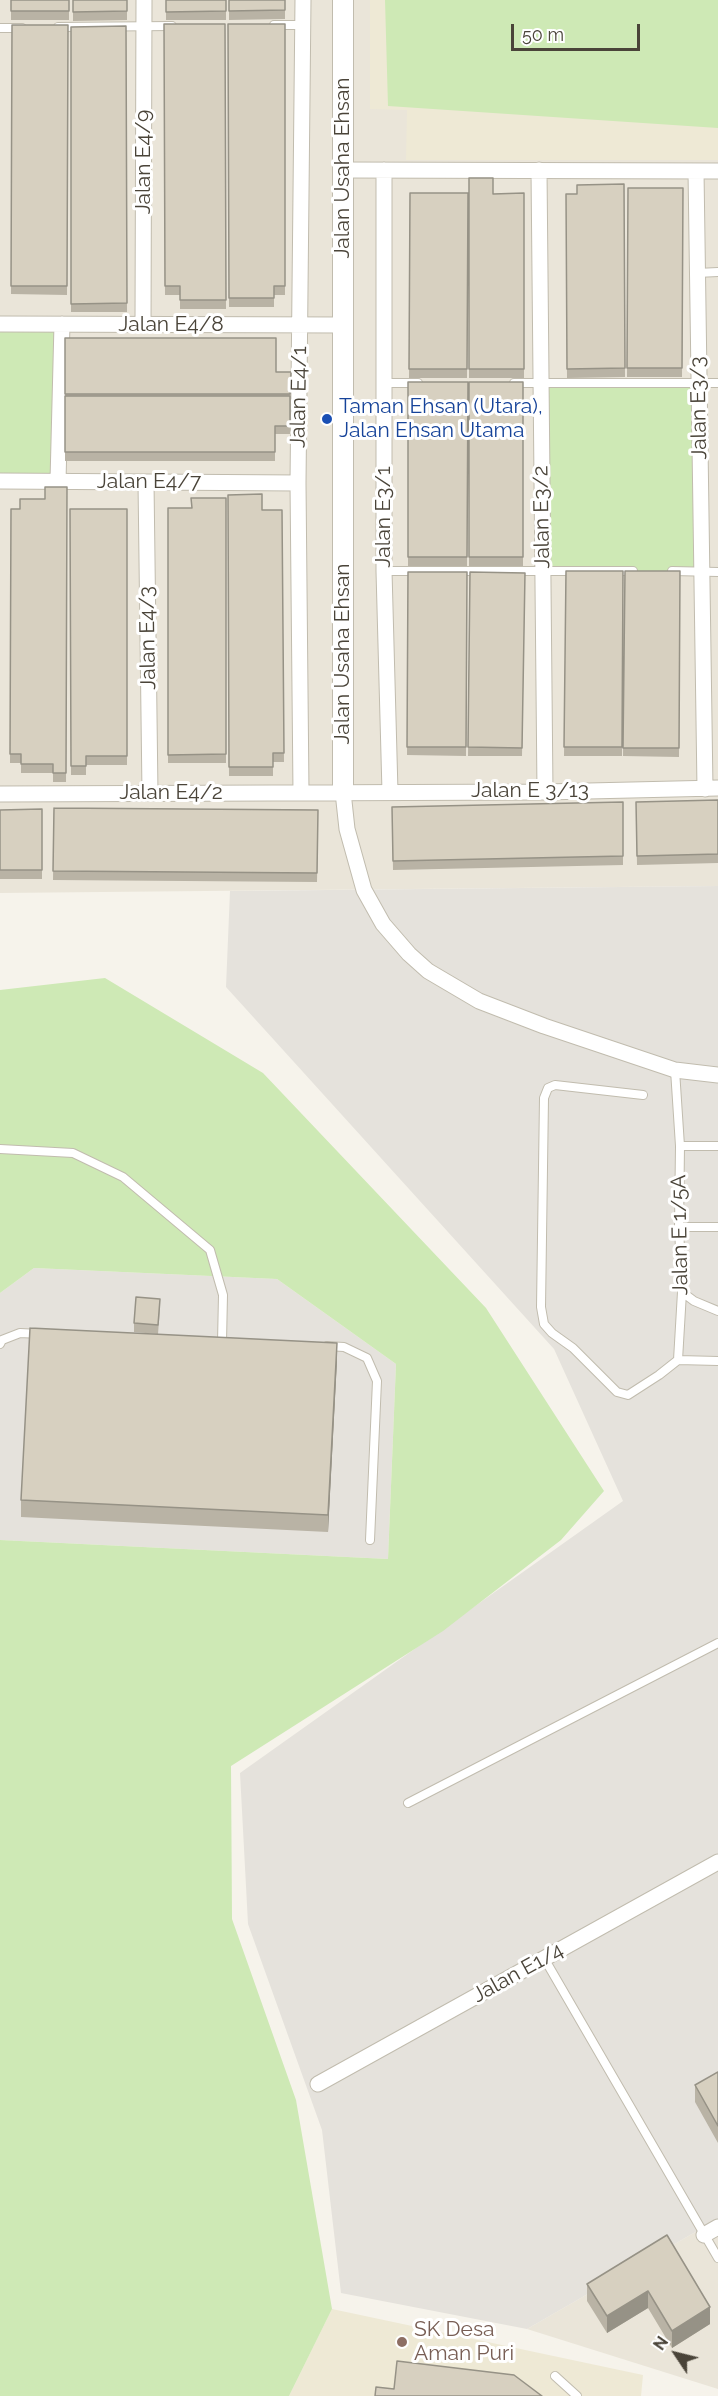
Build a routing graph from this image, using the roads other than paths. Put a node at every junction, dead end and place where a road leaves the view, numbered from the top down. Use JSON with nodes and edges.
{"nodes":[{"id":1,"x":144,"y":0,"type":"edge"},
{"id":2,"x":303,"y":0,"type":"edge"},
{"id":3,"x":343,"y":0,"type":"edge"},
{"id":4,"x":303,"y":24,"type":"junction"},
{"id":5,"x":269,"y":25,"type":"edge"},
{"id":6,"x":145,"y":26,"type":"junction"},
{"id":7,"x":178,"y":26,"type":"edge"},
{"id":8,"x":33,"y":27,"type":"edge"},
{"id":9,"x":45,"y":27,"type":"edge"},
{"id":10,"x":0,"y":28,"type":"edge"},
{"id":11,"x":342,"y":170,"type":"junction"},
{"id":12,"x":384,"y":170,"type":"junction"},
{"id":13,"x":539,"y":170,"type":"junction"},
{"id":14,"x":696,"y":171,"type":"junction"},
{"id":15,"x":718,"y":171,"type":"edge"},
{"id":16,"x":718,"y":272,"type":"edge"},
{"id":17,"x":698,"y":273,"type":"junction"},
{"id":18,"x":0,"y":324,"type":"edge"},
{"id":19,"x":62,"y":324,"type":"junction"},
{"id":20,"x":142,"y":324,"type":"junction"},
{"id":21,"x":299,"y":325,"type":"junction"},
{"id":22,"x":342,"y":325,"type":"junction"},
{"id":23,"x":384,"y":383,"type":"junction"},
{"id":24,"x":429,"y":383,"type":"edge"},
{"id":25,"x":507,"y":383,"type":"edge"},
{"id":26,"x":541,"y":383,"type":"junction"},
{"id":27,"x":699,"y":383,"type":"junction"},
{"id":28,"x":718,"y":383,"type":"edge"},
{"id":29,"x":0,"y":481,"type":"edge"},
{"id":30,"x":58,"y":481,"type":"junction"},
{"id":31,"x":146,"y":482,"type":"junction"},
{"id":32,"x":298,"y":483,"type":"junction"},
{"id":33,"x":384,"y":571,"type":"junction"},
{"id":34,"x":543,"y":571,"type":"junction"},
{"id":35,"x":645,"y":572,"type":"edge"},
{"id":36,"x":668,"y":572,"type":"edge"},
{"id":37,"x":702,"y":572,"type":"junction"},
{"id":38,"x":718,"y":572,"type":"edge"},
{"id":39,"x":711,"y":789,"type":"edge"},
{"id":40,"x":343,"y":792,"type":"junction"},
{"id":41,"x":390,"y":792,"type":"junction"},
{"id":42,"x":545,"y":792,"type":"junction"},
{"id":43,"x":150,"y":793,"type":"junction"},
{"id":44,"x":301,"y":793,"type":"junction"},
{"id":45,"x":0,"y":794,"type":"edge"},
{"id":46,"x":675,"y":1070,"type":"junction"},
{"id":47,"x":718,"y":1075,"type":"edge"},
{"id":48,"x":643,"y":1095,"type":"dead end"},
{"id":49,"x":680,"y":1146,"type":"junction"},
{"id":50,"x":718,"y":1146,"type":"edge"},
{"id":51,"x":0,"y":1149,"type":"edge"},
{"id":52,"x":679,"y":1227,"type":"junction"},
{"id":53,"x":718,"y":1227,"type":"edge"},
{"id":54,"x":682,"y":1292,"type":"junction"},
{"id":55,"x":718,"y":1311,"type":"edge"},
{"id":56,"x":43,"y":1334,"type":"edge"},
{"id":57,"x":210,"y":1341,"type":"edge"},
{"id":58,"x":222,"y":1341,"type":"junction"},
{"id":59,"x":233,"y":1342,"type":"edge"},
{"id":60,"x":0,"y":1344,"type":"edge"},
{"id":61,"x":322,"y":1346,"type":"edge"},
{"id":62,"x":678,"y":1360,"type":"junction"},
{"id":63,"x":718,"y":1361,"type":"edge"},
{"id":64,"x":370,"y":1540,"type":"dead end"},
{"id":65,"x":718,"y":1643,"type":"edge"},
{"id":66,"x":408,"y":1803,"type":"dead end"},
{"id":67,"x":718,"y":1862,"type":"edge"},
{"id":68,"x":544,"y":1958,"type":"junction"},
{"id":69,"x":318,"y":2084,"type":"dead end"},
{"id":70,"x":718,"y":2227,"type":"edge"},
{"id":71,"x":704,"y":2235,"type":"junction"},
{"id":72,"x":718,"y":2258,"type":"edge"},
{"id":73,"x":555,"y":2376,"type":"dead end"},
{"id":74,"x":577,"y":2396,"type":"edge"}],
"edges":[{"from":1,"to":6,"type":"street","name":"Jalan E4/9"},
{"from":2,"to":4,"type":"street","name":"Jalan E4/1"},
{"from":3,"to":11,"type":"street","name":"Jalan Usaha Ehsan"},
{"from":4,"to":5,"type":"lane"},
{"from":4,"to":21,"type":"street","name":"Jalan E4/1"},
{"from":6,"to":7,"type":"lane"},
{"from":6,"to":9,"type":"lane"},
{"from":6,"to":20,"type":"street","name":"Jalan E4/9"},
{"from":8,"to":10,"type":"lane"},
{"from":11,"to":12,"type":"street"},
{"from":11,"to":22,"type":"street","name":"Jalan Usaha Ehsan"},
{"from":12,"to":13,"type":"street"},
{"from":12,"to":23,"type":"street","name":"Jalan E3/1"},
{"from":13,"to":14,"type":"street"},
{"from":13,"to":26,"type":"street","name":"Jalan E3/2"},
{"from":14,"to":15,"type":"street"},
{"from":14,"to":17,"type":"street","name":"Jalan E3/3"},
{"from":16,"to":17,"type":"lane"},
{"from":17,"to":27,"type":"street","name":"Jalan E3/3"},
{"from":18,"to":19,"type":"street","name":"Jalan E4/8"},
{"from":19,"to":20,"type":"street","name":"Jalan E4/8"},
{"from":19,"to":30,"type":"street"},
{"from":20,"to":21,"type":"street","name":"Jalan E4/8"},
{"from":21,"to":22,"type":"street","name":"Jalan E4/8"},
{"from":21,"to":32,"type":"street","name":"Jalan E4/1"},
{"from":22,"to":40,"type":"street","name":"Jalan Usaha Ehsan"},
{"from":23,"to":24,"type":"lane"},
{"from":23,"to":33,"type":"street","name":"Jalan E3/1"},
{"from":25,"to":26,"type":"lane"},
{"from":26,"to":27,"type":"lane"},
{"from":26,"to":34,"type":"street","name":"Jalan E3/2"},
{"from":27,"to":28,"type":"lane"},
{"from":27,"to":37,"type":"street","name":"Jalan E3/3"},
{"from":29,"to":30,"type":"street","name":"Jalan E4/7"},
{"from":30,"to":31,"type":"street","name":"Jalan E4/7"},
{"from":31,"to":32,"type":"street","name":"Jalan E4/7"},
{"from":31,"to":43,"type":"street","name":"Jalan E4/3"},
{"from":32,"to":44,"type":"street","name":"Jalan E4/1"},
{"from":33,"to":34,"type":"lane"},
{"from":33,"to":41,"type":"street","name":"Jalan E3/1"},
{"from":34,"to":35,"type":"lane"},
{"from":34,"to":42,"type":"street","name":"Jalan E3/2"},
{"from":36,"to":37,"type":"lane"},
{"from":37,"to":38,"type":"lane"},
{"from":37,"to":39,"type":"street","name":"Jalan E3/3"},
{"from":39,"to":42,"type":"street","name":"Jalan E 3/13"},
{"from":40,"to":41,"type":"street","name":"Jalan E 3/13"},
{"from":40,"to":44,"type":"street","name":"Jalan E4/2"},
{"from":40,"to":46,"type":"street","name":"Jalan Usaha Ehsan"},
{"from":41,"to":42,"type":"street","name":"Jalan E 3/13"},
{"from":43,"to":44,"type":"street","name":"Jalan E4/2"},
{"from":43,"to":45,"type":"street","name":"Jalan E4/2"},
{"from":46,"to":47,"type":"street","name":"Jalan Usaha Ehsan"},
{"from":46,"to":49,"type":"lane","name":"Jalan E 1/5A"},
{"from":48,"to":62,"type":"lane"},
{"from":49,"to":50,"type":"lane"},
{"from":49,"to":52,"type":"lane","name":"Jalan E 1/5A"},
{"from":51,"to":58,"type":"lane"},
{"from":52,"to":53,"type":"lane"},
{"from":52,"to":54,"type":"lane","name":"Jalan E 1/5A"},
{"from":54,"to":55,"type":"lane"},
{"from":54,"to":62,"type":"lane","name":"Jalan E 1/5A"},
{"from":56,"to":60,"type":"lane"},
{"from":57,"to":58,"type":"lane"},
{"from":58,"to":59,"type":"lane"},
{"from":61,"to":64,"type":"lane"},
{"from":62,"to":63,"type":"lane"},
{"from":65,"to":66,"type":"lane"},
{"from":67,"to":68,"type":"street","name":"Jalan E1/4"},
{"from":68,"to":69,"type":"street","name":"Jalan E1/4"},
{"from":68,"to":71,"type":"lane"},
{"from":70,"to":71,"type":"street"},
{"from":71,"to":72,"type":"lane"},
{"from":73,"to":74,"type":"lane"}]}
